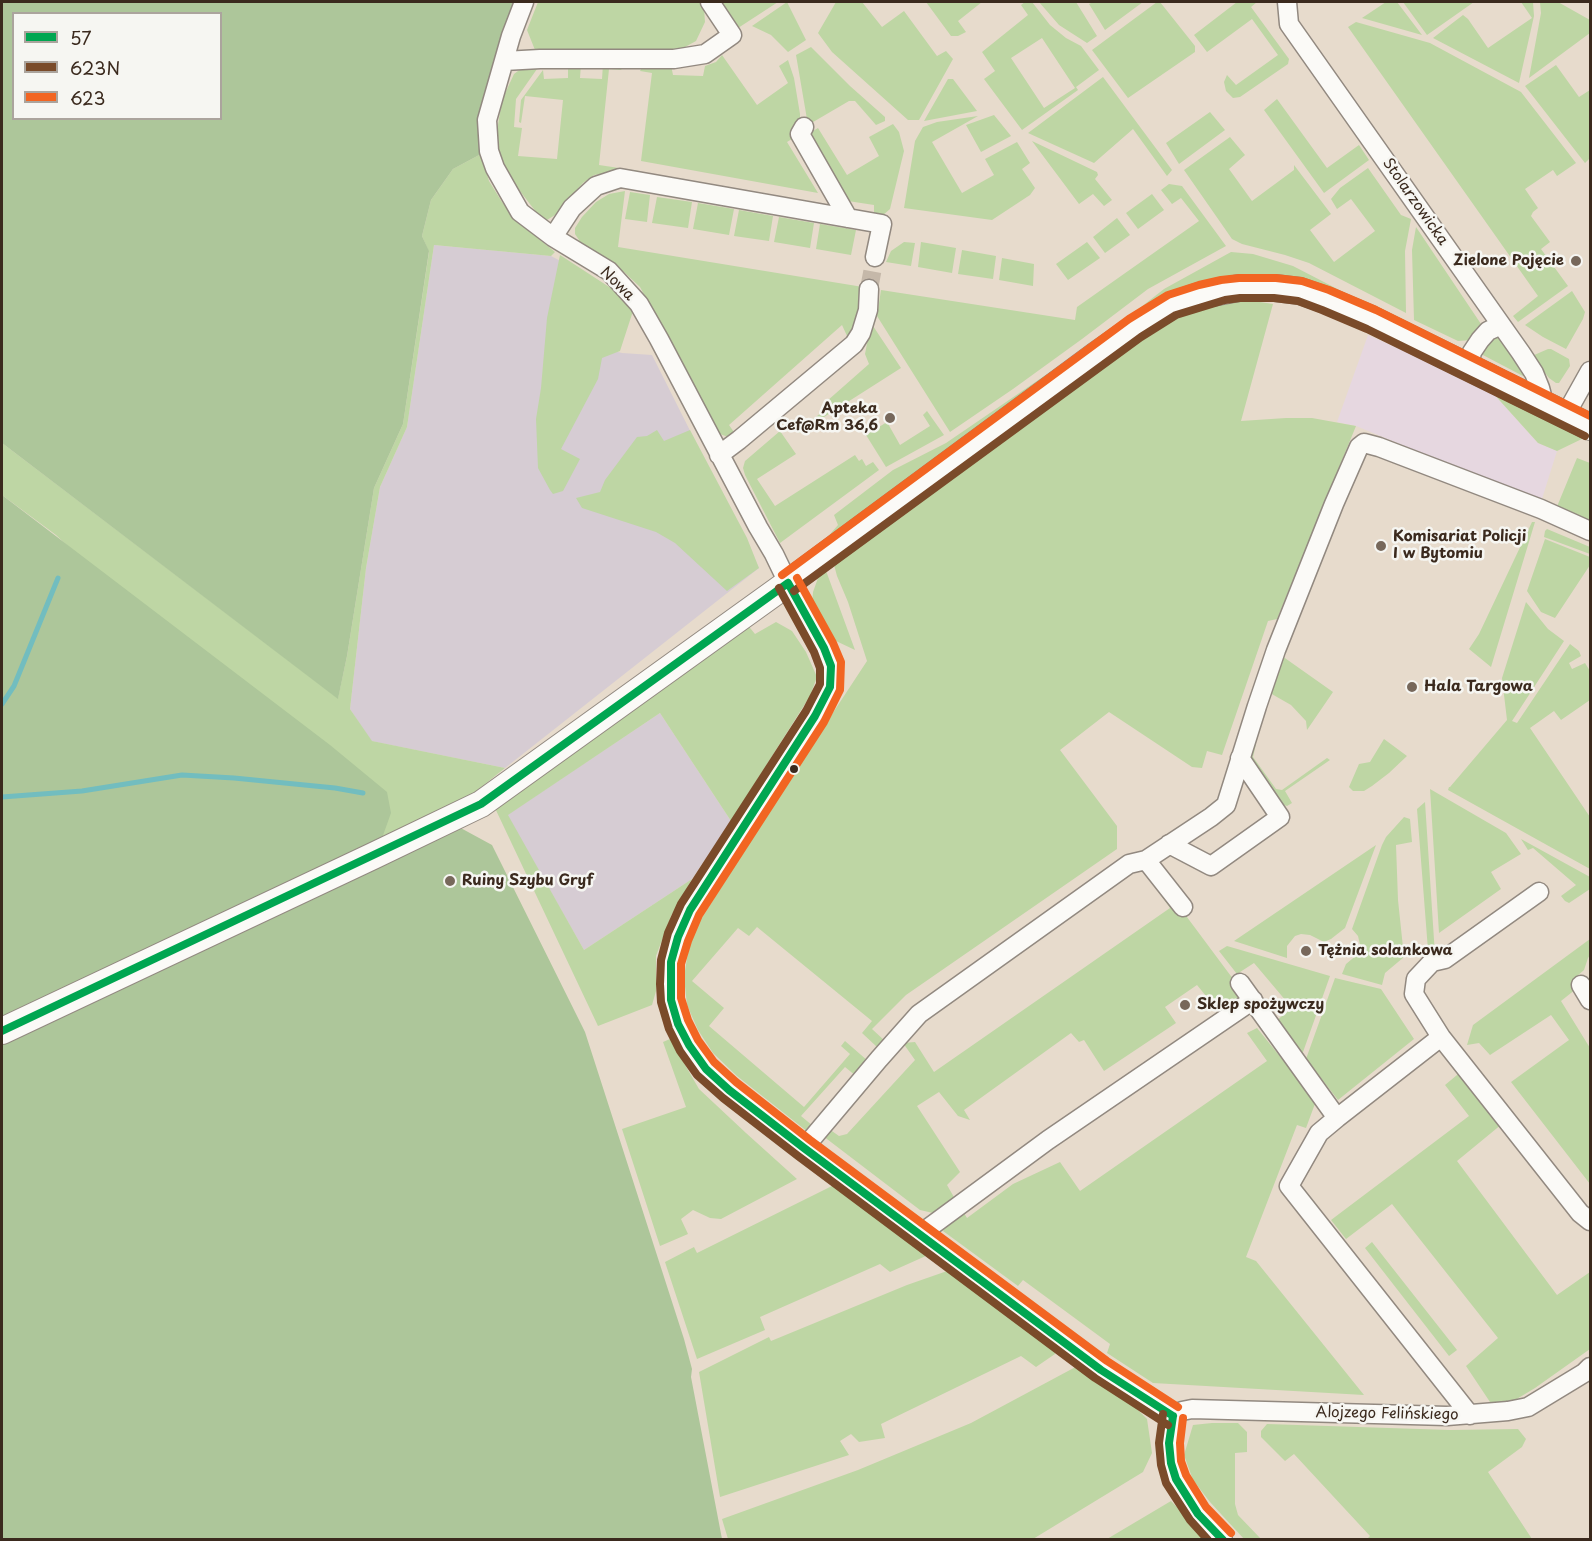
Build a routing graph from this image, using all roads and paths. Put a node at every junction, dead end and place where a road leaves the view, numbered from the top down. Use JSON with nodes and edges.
{"nodes":[{"id":1,"x":524,"y":2,"type":"edge"},
{"id":2,"x":710,"y":2,"type":"edge"},
{"id":3,"x":1287,"y":2,"type":"edge"},
{"id":4,"x":504,"y":61,"type":"junction"},
{"id":5,"x":804,"y":127,"type":"dead end"},
{"id":6,"x":848,"y":218,"type":"junction"},
{"id":7,"x":553,"y":237,"type":"junction"},
{"id":8,"x":876,"y":257,"type":"tunnel mouth"},
{"id":9,"x":869,"y":289,"type":"tunnel mouth"},
{"id":10,"x":1501,"y":324,"type":"junction"},
{"id":11,"x":1469,"y":367,"type":"junction"},
{"id":12,"x":1590,"y":371,"type":"edge"},
{"id":13,"x":1555,"y":409,"type":"junction"},
{"id":14,"x":1590,"y":427,"type":"edge"},
{"id":15,"x":719,"y":455,"type":"junction"},
{"id":16,"x":1590,"y":531,"type":"edge"},
{"id":17,"x":788,"y":583,"type":"junction"},
{"id":18,"x":1240,"y":758,"type":"junction"},
{"id":19,"x":1169,"y":844,"type":"junction"},
{"id":20,"x":1146,"y":860,"type":"junction"},
{"id":21,"x":1539,"y":892,"type":"dead end"},
{"id":22,"x":1183,"y":907,"type":"dead end"},
{"id":23,"x":1240,"y":983,"type":"dead end"},
{"id":24,"x":1253,"y":1000,"type":"junction"},
{"id":25,"x":2,"y":1031,"type":"edge"},
{"id":26,"x":1442,"y":1037,"type":"junction"},
{"id":27,"x":1337,"y":1118,"type":"junction"},
{"id":28,"x":804,"y":1148,"type":"junction"},
{"id":29,"x":1590,"y":1221,"type":"edge"},
{"id":30,"x":919,"y":1235,"type":"junction"},
{"id":31,"x":1588,"y":1374,"type":"edge"},
{"id":32,"x":1470,"y":1415,"type":"junction"},
{"id":33,"x":1173,"y":1416,"type":"junction"},
{"id":34,"x":1223,"y":1539,"type":"edge"}],
"edges":[{"from":1,"to":4,"type":"street","name":"Nowa"},
{"from":2,"to":4,"type":"street"},
{"from":3,"to":10,"type":"street","name":"Stolarzowicka"},
{"from":4,"to":7,"type":"street","name":"Nowa"},
{"from":5,"to":6,"type":"street"},
{"from":6,"to":7,"type":"street"},
{"from":6,"to":8,"type":"street"},
{"from":7,"to":15,"type":"street","name":"Nowa"},
{"from":9,"to":15,"type":"street"},
{"from":10,"to":11,"type":"street"},
{"from":10,"to":13,"type":"street","name":"Stolarzowicka"},
{"from":11,"to":13,"type":"street"},
{"from":11,"to":17,"type":"street"},
{"from":12,"to":13,"type":"street"},
{"from":13,"to":14,"type":"street"},
{"from":15,"to":17,"type":"street","name":"Nowa"},
{"from":16,"to":18,"type":"street"},
{"from":17,"to":25,"type":"street"},
{"from":17,"to":28,"type":"street"},
{"from":18,"to":19,"type":"street"},
{"from":18,"to":19,"type":"street"},
{"from":19,"to":20,"type":"street"},
{"from":20,"to":22,"type":"street"},
{"from":20,"to":28,"type":"street"},
{"from":21,"to":26,"type":"street"},
{"from":23,"to":24,"type":"street"},
{"from":24,"to":27,"type":"street"},
{"from":24,"to":30,"type":"street"},
{"from":26,"to":27,"type":"street"},
{"from":26,"to":29,"type":"street"},
{"from":27,"to":32,"type":"street"},
{"from":28,"to":30,"type":"street"},
{"from":30,"to":33,"type":"street"},
{"from":31,"to":32,"type":"street","name":"Alojzego Felińskiego"},
{"from":32,"to":33,"type":"street","name":"Alojzego Felińskiego"},
{"from":33,"to":34,"type":"street"}]}
